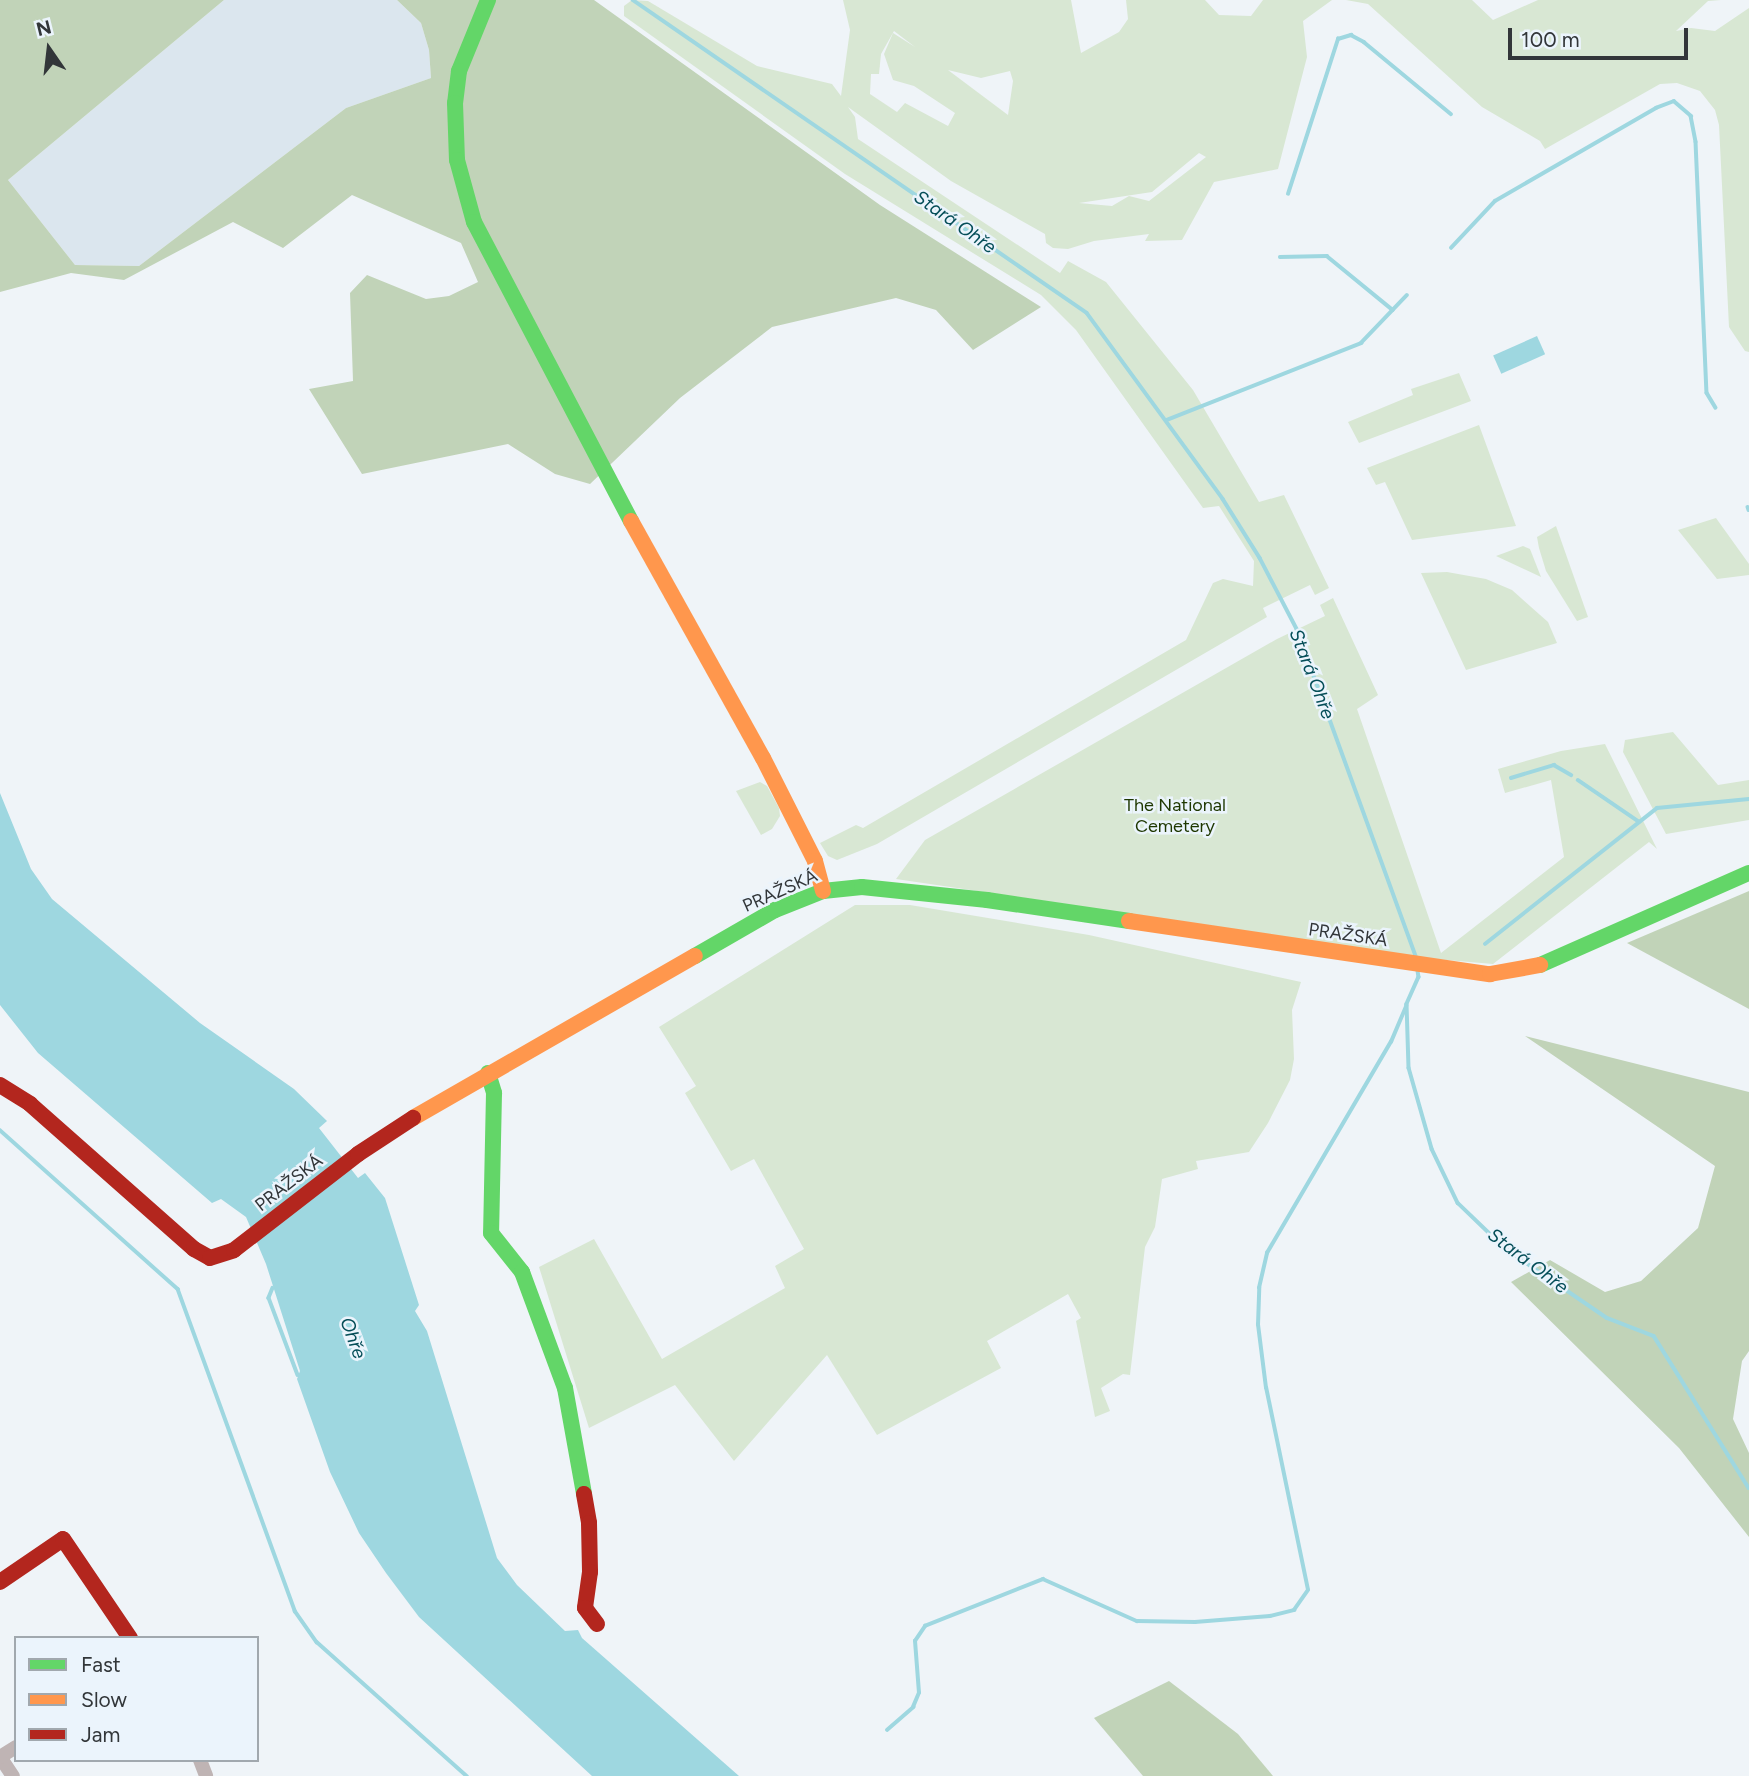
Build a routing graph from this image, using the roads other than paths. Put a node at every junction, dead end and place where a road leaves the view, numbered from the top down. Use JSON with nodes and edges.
{"nodes":[{"id":1,"x":488,"y":0,"type":"edge"},
{"id":2,"x":1749,"y":873,"type":"edge"},
{"id":3,"x":822,"y":891,"type":"junction"},
{"id":4,"x":488,"y":1073,"type":"junction"},
{"id":5,"x":0,"y":1085,"type":"edge"},
{"id":6,"x":0,"y":1582,"type":"edge"},
{"id":7,"x":597,"y":1624,"type":"dead end"},
{"id":8,"x":129,"y":1636,"type":"edge"},
{"id":9,"x":0,"y":1757,"type":"edge"},
{"id":10,"x":13,"y":1776,"type":"edge"}],
"edges":[{"from":1,"to":3,"type":"main road"},
{"from":2,"to":3,"type":"main road","name":"PRAŽSKÁ"},
{"from":3,"to":4,"type":"main road","name":"PRAŽSKÁ"},
{"from":4,"to":5,"type":"main road","name":"PRAŽSKÁ"},
{"from":4,"to":7,"type":"main road"},
{"from":6,"to":8,"type":"main road"},
{"from":9,"to":10,"type":"street"}]}
